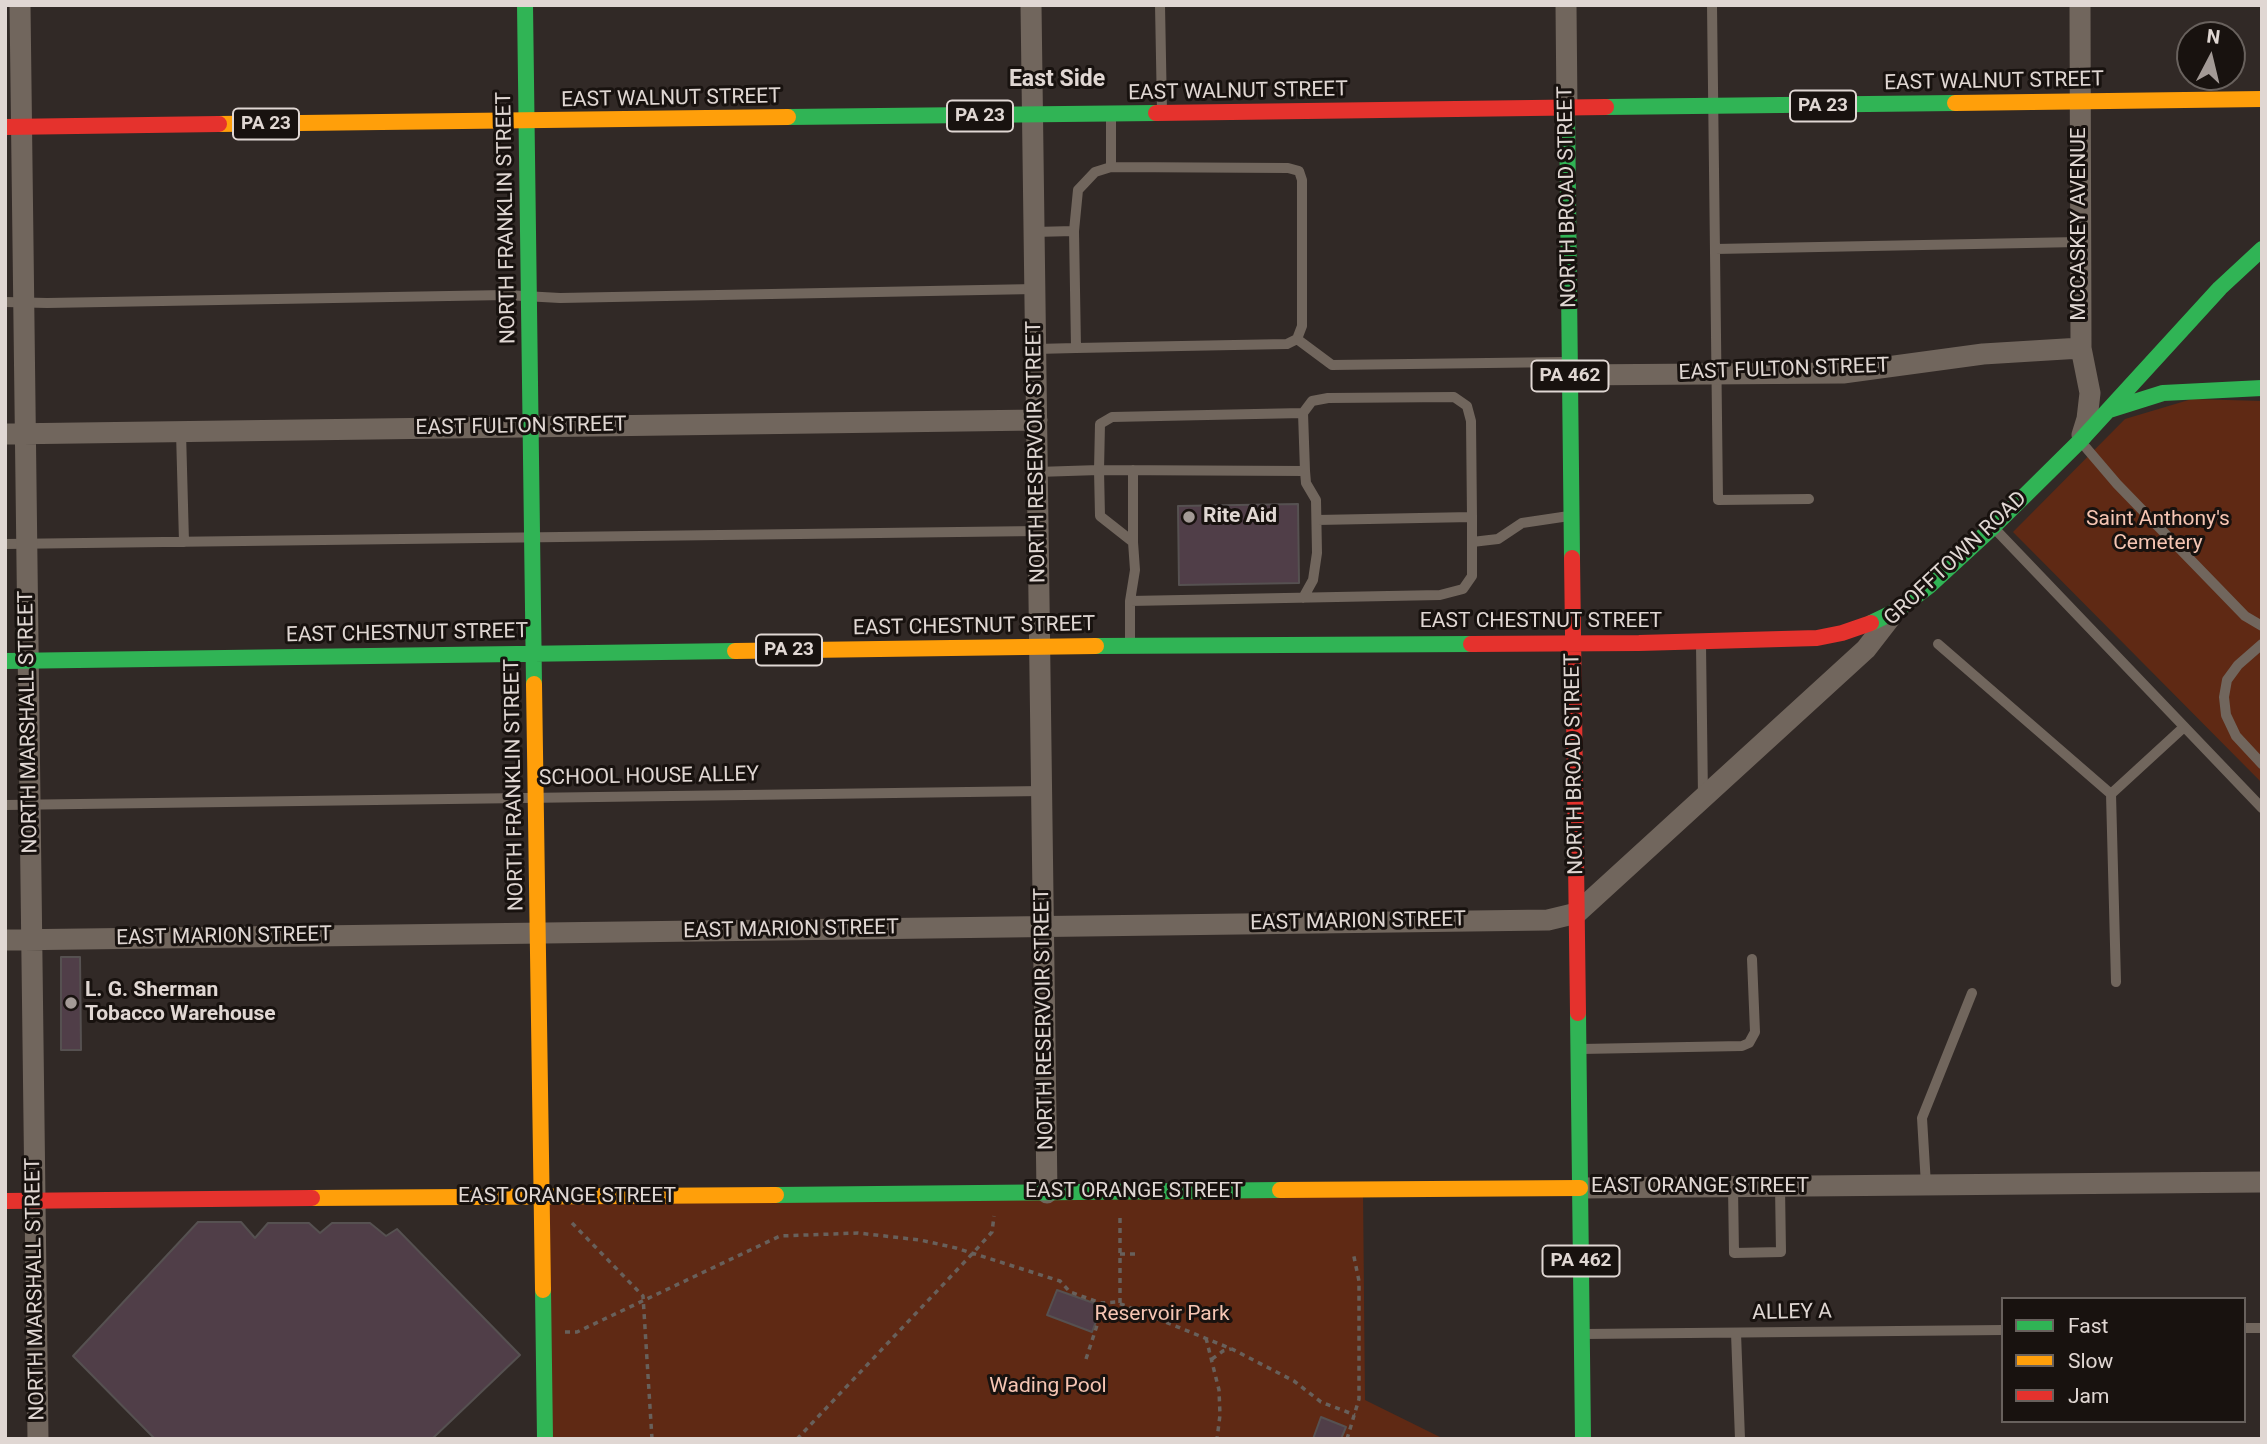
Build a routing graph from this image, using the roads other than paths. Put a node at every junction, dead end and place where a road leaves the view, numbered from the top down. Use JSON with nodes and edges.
{"nodes":[{"id":1,"x":20,"y":5,"type":"edge"},
{"id":2,"x":525,"y":5,"type":"edge"},
{"id":3,"x":1031,"y":5,"type":"edge"},
{"id":4,"x":1160,"y":5,"type":"edge"},
{"id":5,"x":1566,"y":5,"type":"edge"},
{"id":6,"x":1712,"y":5,"type":"edge"},
{"id":7,"x":2080,"y":5,"type":"edge"},
{"id":8,"x":2262,"y":99,"type":"edge"},
{"id":9,"x":2080,"y":102,"type":"junction"},
{"id":10,"x":1713,"y":107,"type":"junction"},
{"id":11,"x":1567,"y":109,"type":"junction"},
{"id":12,"x":1111,"y":114,"type":"junction"},
{"id":13,"x":1162,"y":114,"type":"junction"},
{"id":14,"x":1033,"y":116,"type":"junction"},
{"id":15,"x":527,"y":121,"type":"junction"},
{"id":16,"x":13,"y":127,"type":"edge"},
{"id":17,"x":1111,"y":167,"type":"junction"},
{"id":18,"x":1074,"y":231,"type":"junction"},
{"id":19,"x":1034,"y":232,"type":"junction"},
{"id":20,"x":2079,"y":242,"type":"junction"},
{"id":21,"x":1715,"y":249,"type":"junction"},
{"id":22,"x":2262,"y":249,"type":"edge"},
{"id":23,"x":1035,"y":289,"type":"junction"},
{"id":24,"x":529,"y":297,"type":"junction"},
{"id":25,"x":14,"y":302,"type":"edge"},
{"id":26,"x":1297,"y":339,"type":"junction"},
{"id":27,"x":1076,"y":348,"type":"junction"},
{"id":28,"x":2081,"y":348,"type":"junction"},
{"id":29,"x":1036,"y":349,"type":"junction"},
{"id":30,"x":1570,"y":368,"type":"junction"},
{"id":31,"x":1717,"y":374,"type":"junction"},
{"id":32,"x":2257,"y":383,"type":"edge"},
{"id":33,"x":2109,"y":410,"type":"junction"},
{"id":34,"x":1303,"y":413,"type":"junction"},
{"id":35,"x":1037,"y":420,"type":"junction"},
{"id":36,"x":531,"y":427,"type":"junction"},
{"id":37,"x":181,"y":432,"type":"junction"},
{"id":38,"x":15,"y":434,"type":"edge"},
{"id":39,"x":2080,"y":441,"type":"junction"},
{"id":40,"x":1099,"y":470,"type":"junction"},
{"id":41,"x":1133,"y":470,"type":"junction"},
{"id":42,"x":1305,"y":471,"type":"junction"},
{"id":43,"x":1038,"y":472,"type":"junction"},
{"id":44,"x":1809,"y":499,"type":"dead end"},
{"id":45,"x":1572,"y":516,"type":"junction"},
{"id":46,"x":1472,"y":517,"type":"junction"},
{"id":47,"x":1317,"y":520,"type":"junction"},
{"id":48,"x":1993,"y":527,"type":"junction"},
{"id":49,"x":1038,"y":531,"type":"junction"},
{"id":50,"x":532,"y":538,"type":"junction"},
{"id":51,"x":184,"y":542,"type":"junction"},
{"id":52,"x":1133,"y":542,"type":"junction"},
{"id":53,"x":1472,"y":542,"type":"junction"},
{"id":54,"x":16,"y":544,"type":"edge"},
{"id":55,"x":1303,"y":598,"type":"junction"},
{"id":56,"x":1130,"y":601,"type":"junction"},
{"id":57,"x":1896,"y":611,"type":"junction"},
{"id":58,"x":2262,"y":626,"type":"edge"},
{"id":59,"x":1701,"y":642,"type":"junction"},
{"id":60,"x":1573,"y":643,"type":"junction"},
{"id":61,"x":1938,"y":644,"type":"dead end"},
{"id":62,"x":2262,"y":644,"type":"edge"},
{"id":63,"x":1130,"y":646,"type":"junction"},
{"id":64,"x":1040,"y":647,"type":"junction"},
{"id":65,"x":534,"y":654,"type":"junction"},
{"id":66,"x":28,"y":660,"type":"junction"},
{"id":67,"x":5,"y":661,"type":"edge"},
{"id":68,"x":2184,"y":727,"type":"junction"},
{"id":69,"x":2262,"y":764,"type":"edge"},
{"id":70,"x":1042,"y":791,"type":"junction"},
{"id":71,"x":2111,"y":794,"type":"junction"},
{"id":72,"x":536,"y":798,"type":"junction"},
{"id":73,"x":1703,"y":798,"type":"junction"},
{"id":74,"x":5,"y":805,"type":"edge"},
{"id":75,"x":30,"y":805,"type":"junction"},
{"id":76,"x":2262,"y":808,"type":"edge"},
{"id":77,"x":1577,"y":913,"type":"junction"},
{"id":78,"x":1044,"y":926,"type":"junction"},
{"id":79,"x":538,"y":933,"type":"junction"},
{"id":80,"x":32,"y":939,"type":"junction"},
{"id":81,"x":5,"y":940,"type":"edge"},
{"id":82,"x":1752,"y":959,"type":"dead end"},
{"id":83,"x":2116,"y":982,"type":"dead end"},
{"id":84,"x":1972,"y":993,"type":"dead end"},
{"id":85,"x":1578,"y":1049,"type":"junction"},
{"id":86,"x":2262,"y":1182,"type":"edge"},
{"id":87,"x":1926,"y":1185,"type":"junction"},
{"id":88,"x":1780,"y":1186,"type":"junction"},
{"id":89,"x":1733,"y":1187,"type":"junction"},
{"id":90,"x":1580,"y":1188,"type":"junction"},
{"id":91,"x":1047,"y":1193,"type":"junction"},
{"id":92,"x":541,"y":1197,"type":"junction"},
{"id":93,"x":5,"y":1201,"type":"edge"},
{"id":94,"x":35,"y":1201,"type":"junction"},
{"id":95,"x":2001,"y":1330,"type":"edge"},
{"id":96,"x":1736,"y":1332,"type":"junction"},
{"id":97,"x":1582,"y":1334,"type":"junction"},
{"id":98,"x":38,"y":1439,"type":"edge"},
{"id":99,"x":545,"y":1439,"type":"edge"},
{"id":100,"x":1583,"y":1439,"type":"edge"},
{"id":101,"x":1740,"y":1439,"type":"edge"}],
"edges":[{"from":1,"to":16,"type":"street","name":"NORTH MARSHALL STREET"},
{"from":2,"to":15,"type":"main road","name":"NORTH FRANKLIN STREET"},
{"from":3,"to":14,"type":"street","name":"NORTH RESERVOIR STREET"},
{"from":4,"to":13,"type":"lane"},
{"from":5,"to":11,"type":"street","name":"NORTH BROAD STREET"},
{"from":6,"to":10,"type":"lane"},
{"from":7,"to":9,"type":"street","name":"MCCASKEY AVENUE"},
{"from":8,"to":9,"type":"main road","name":"EAST WALNUT STREET","number":"PA 23"},
{"from":9,"to":10,"type":"main road","name":"EAST WALNUT STREET","number":"PA 23"},
{"from":9,"to":20,"type":"street","name":"MCCASKEY AVENUE"},
{"from":10,"to":11,"type":"main road","name":"EAST WALNUT STREET","number":"PA 23"},
{"from":10,"to":21,"type":"lane"},
{"from":11,"to":13,"type":"main road","name":"EAST WALNUT STREET","number":"PA 23"},
{"from":11,"to":30,"type":"main road","name":"NORTH BROAD STREET","number":"PA 462"},
{"from":12,"to":13,"type":"main road","name":"EAST WALNUT STREET","number":"PA 23"},
{"from":12,"to":14,"type":"main road","name":"EAST WALNUT STREET","number":"PA 23"},
{"from":12,"to":17,"type":"lane"},
{"from":14,"to":15,"type":"main road","name":"EAST WALNUT STREET","number":"PA 23"},
{"from":14,"to":19,"type":"street","name":"NORTH RESERVOIR STREET"},
{"from":15,"to":16,"type":"main road","name":"EAST WALNUT STREET","number":"PA 23"},
{"from":15,"to":24,"type":"main road","name":"NORTH FRANKLIN STREET"},
{"from":16,"to":25,"type":"street","name":"NORTH MARSHALL STREET"},
{"from":17,"to":18,"type":"lane"},
{"from":17,"to":26,"type":"lane"},
{"from":18,"to":19,"type":"lane"},
{"from":18,"to":27,"type":"lane"},
{"from":19,"to":23,"type":"street","name":"NORTH RESERVOIR STREET"},
{"from":20,"to":21,"type":"lane"},
{"from":20,"to":28,"type":"street","name":"MCCASKEY AVENUE"},
{"from":21,"to":31,"type":"lane"},
{"from":22,"to":33,"type":"main road","name":"GROFFTOWN ROAD","number":"PA 23"},
{"from":23,"to":24,"type":"lane"},
{"from":23,"to":29,"type":"street","name":"NORTH RESERVOIR STREET"},
{"from":24,"to":25,"type":"lane"},
{"from":24,"to":36,"type":"main road","name":"NORTH FRANKLIN STREET"},
{"from":25,"to":38,"type":"street","name":"NORTH MARSHALL STREET"},
{"from":26,"to":27,"type":"lane"},
{"from":26,"to":30,"type":"lane"},
{"from":27,"to":29,"type":"lane"},
{"from":28,"to":31,"type":"street","name":"EAST FULTON STREET"},
{"from":28,"to":39,"type":"street","name":"MCCASKEY AVENUE"},
{"from":29,"to":35,"type":"street","name":"NORTH RESERVOIR STREET"},
{"from":30,"to":31,"type":"street","name":"EAST FULTON STREET"},
{"from":30,"to":45,"type":"main road","name":"NORTH BROAD STREET","number":"PA 462"},
{"from":31,"to":44,"type":"lane"},
{"from":32,"to":33,"type":"main road"},
{"from":33,"to":39,"type":"main road","name":"GROFFTOWN ROAD","number":"PA 23"},
{"from":34,"to":40,"type":"lane"},
{"from":34,"to":42,"type":"lane"},
{"from":34,"to":46,"type":"lane"},
{"from":35,"to":36,"type":"street","name":"EAST FULTON STREET"},
{"from":35,"to":43,"type":"street","name":"NORTH RESERVOIR STREET"},
{"from":36,"to":37,"type":"street","name":"EAST FULTON STREET"},
{"from":36,"to":50,"type":"main road","name":"NORTH FRANKLIN STREET"},
{"from":37,"to":38,"type":"street","name":"EAST FULTON STREET"},
{"from":37,"to":51,"type":"lane"},
{"from":38,"to":54,"type":"street","name":"NORTH MARSHALL STREET"},
{"from":39,"to":48,"type":"main road","name":"GROFFTOWN ROAD","number":"PA 23"},
{"from":39,"to":58,"type":"lane"},
{"from":40,"to":41,"type":"lane"},
{"from":40,"to":43,"type":"lane"},
{"from":40,"to":52,"type":"lane"},
{"from":41,"to":42,"type":"lane"},
{"from":41,"to":52,"type":"lane"},
{"from":42,"to":47,"type":"lane"},
{"from":43,"to":49,"type":"street","name":"NORTH RESERVOIR STREET"},
{"from":45,"to":53,"type":"lane"},
{"from":45,"to":60,"type":"main road","name":"NORTH BROAD STREET","number":"PA 462"},
{"from":46,"to":47,"type":"lane"},
{"from":46,"to":53,"type":"lane"},
{"from":47,"to":55,"type":"lane"},
{"from":48,"to":57,"type":"main road","name":"GROFFTOWN ROAD","number":"PA 23"},
{"from":48,"to":68,"type":"lane"},
{"from":49,"to":50,"type":"lane"},
{"from":49,"to":64,"type":"street","name":"NORTH RESERVOIR STREET"},
{"from":50,"to":51,"type":"lane"},
{"from":50,"to":65,"type":"main road","name":"NORTH FRANKLIN STREET"},
{"from":51,"to":54,"type":"lane"},
{"from":52,"to":56,"type":"lane"},
{"from":53,"to":55,"type":"lane"},
{"from":54,"to":66,"type":"street","name":"NORTH MARSHALL STREET"},
{"from":55,"to":56,"type":"lane"},
{"from":56,"to":63,"type":"lane"},
{"from":57,"to":59,"type":"main road","name":"EAST CHESTNUT STREET","number":"PA 23"},
{"from":57,"to":73,"type":"street","name":"GROFFTOWN ROAD"},
{"from":59,"to":60,"type":"main road","name":"EAST CHESTNUT STREET","number":"PA 23"},
{"from":59,"to":73,"type":"lane"},
{"from":60,"to":63,"type":"main road","name":"EAST CHESTNUT STREET","number":"PA 23"},
{"from":60,"to":77,"type":"main road","name":"NORTH BROAD STREET","number":"PA 462"},
{"from":61,"to":71,"type":"lane"},
{"from":62,"to":69,"type":"lane"},
{"from":63,"to":64,"type":"main road","name":"EAST CHESTNUT STREET","number":"PA 23"},
{"from":64,"to":65,"type":"main road","name":"EAST CHESTNUT STREET","number":"PA 23"},
{"from":64,"to":70,"type":"street","name":"NORTH RESERVOIR STREET"},
{"from":65,"to":66,"type":"main road","name":"EAST CHESTNUT STREET","number":"PA 23"},
{"from":65,"to":72,"type":"main road","name":"NORTH FRANKLIN STREET"},
{"from":66,"to":67,"type":"main road","name":"EAST CHESTNUT STREET","number":"PA 23"},
{"from":66,"to":75,"type":"street","name":"NORTH MARSHALL STREET"},
{"from":68,"to":71,"type":"lane"},
{"from":68,"to":76,"type":"lane"},
{"from":70,"to":72,"type":"lane","name":"SCHOOL HOUSE ALLEY"},
{"from":70,"to":78,"type":"street","name":"NORTH RESERVOIR STREET"},
{"from":71,"to":83,"type":"lane"},
{"from":72,"to":75,"type":"lane","name":"SCHOOL HOUSE ALLEY"},
{"from":72,"to":79,"type":"main road","name":"NORTH FRANKLIN STREET"},
{"from":73,"to":77,"type":"street","name":"GROFFTOWN ROAD"},
{"from":74,"to":75,"type":"lane","name":"SCHOOL HOUSE ALLEY"},
{"from":75,"to":80,"type":"street","name":"NORTH MARSHALL STREET"},
{"from":77,"to":78,"type":"street","name":"EAST MARION STREET"},
{"from":77,"to":85,"type":"main road","name":"NORTH BROAD STREET","number":"PA 462"},
{"from":78,"to":79,"type":"street","name":"EAST MARION STREET"},
{"from":78,"to":91,"type":"street","name":"NORTH RESERVOIR STREET"},
{"from":79,"to":80,"type":"street","name":"EAST MARION STREET"},
{"from":79,"to":92,"type":"main road","name":"NORTH FRANKLIN STREET"},
{"from":80,"to":81,"type":"street","name":"EAST MARION STREET"},
{"from":80,"to":94,"type":"street","name":"NORTH MARSHALL STREET"},
{"from":82,"to":85,"type":"lane"},
{"from":84,"to":87,"type":"lane"},
{"from":85,"to":90,"type":"main road","name":"NORTH BROAD STREET","number":"PA 462"},
{"from":86,"to":87,"type":"street","name":"EAST ORANGE STREET"},
{"from":87,"to":88,"type":"street","name":"EAST ORANGE STREET"},
{"from":88,"to":89,"type":"street","name":"EAST ORANGE STREET"},
{"from":88,"to":89,"type":"lane"},
{"from":89,"to":90,"type":"street","name":"EAST ORANGE STREET"},
{"from":90,"to":91,"type":"main road","name":"EAST ORANGE STREET"},
{"from":90,"to":97,"type":"main road","name":"NORTH BROAD STREET","number":"PA 462"},
{"from":91,"to":92,"type":"main road","name":"EAST ORANGE STREET"},
{"from":92,"to":94,"type":"main road","name":"EAST ORANGE STREET"},
{"from":92,"to":99,"type":"main road","name":"NORTH FRANKLIN STREET"},
{"from":93,"to":94,"type":"main road","name":"EAST ORANGE STREET"},
{"from":94,"to":98,"type":"street","name":"NORTH MARSHALL STREET"},
{"from":95,"to":96,"type":"lane","name":"ALLEY A"},
{"from":96,"to":97,"type":"lane","name":"ALLEY A"},
{"from":96,"to":101,"type":"lane"},
{"from":97,"to":100,"type":"main road","name":"NORTH BROAD STREET","number":"PA 462"}]}
